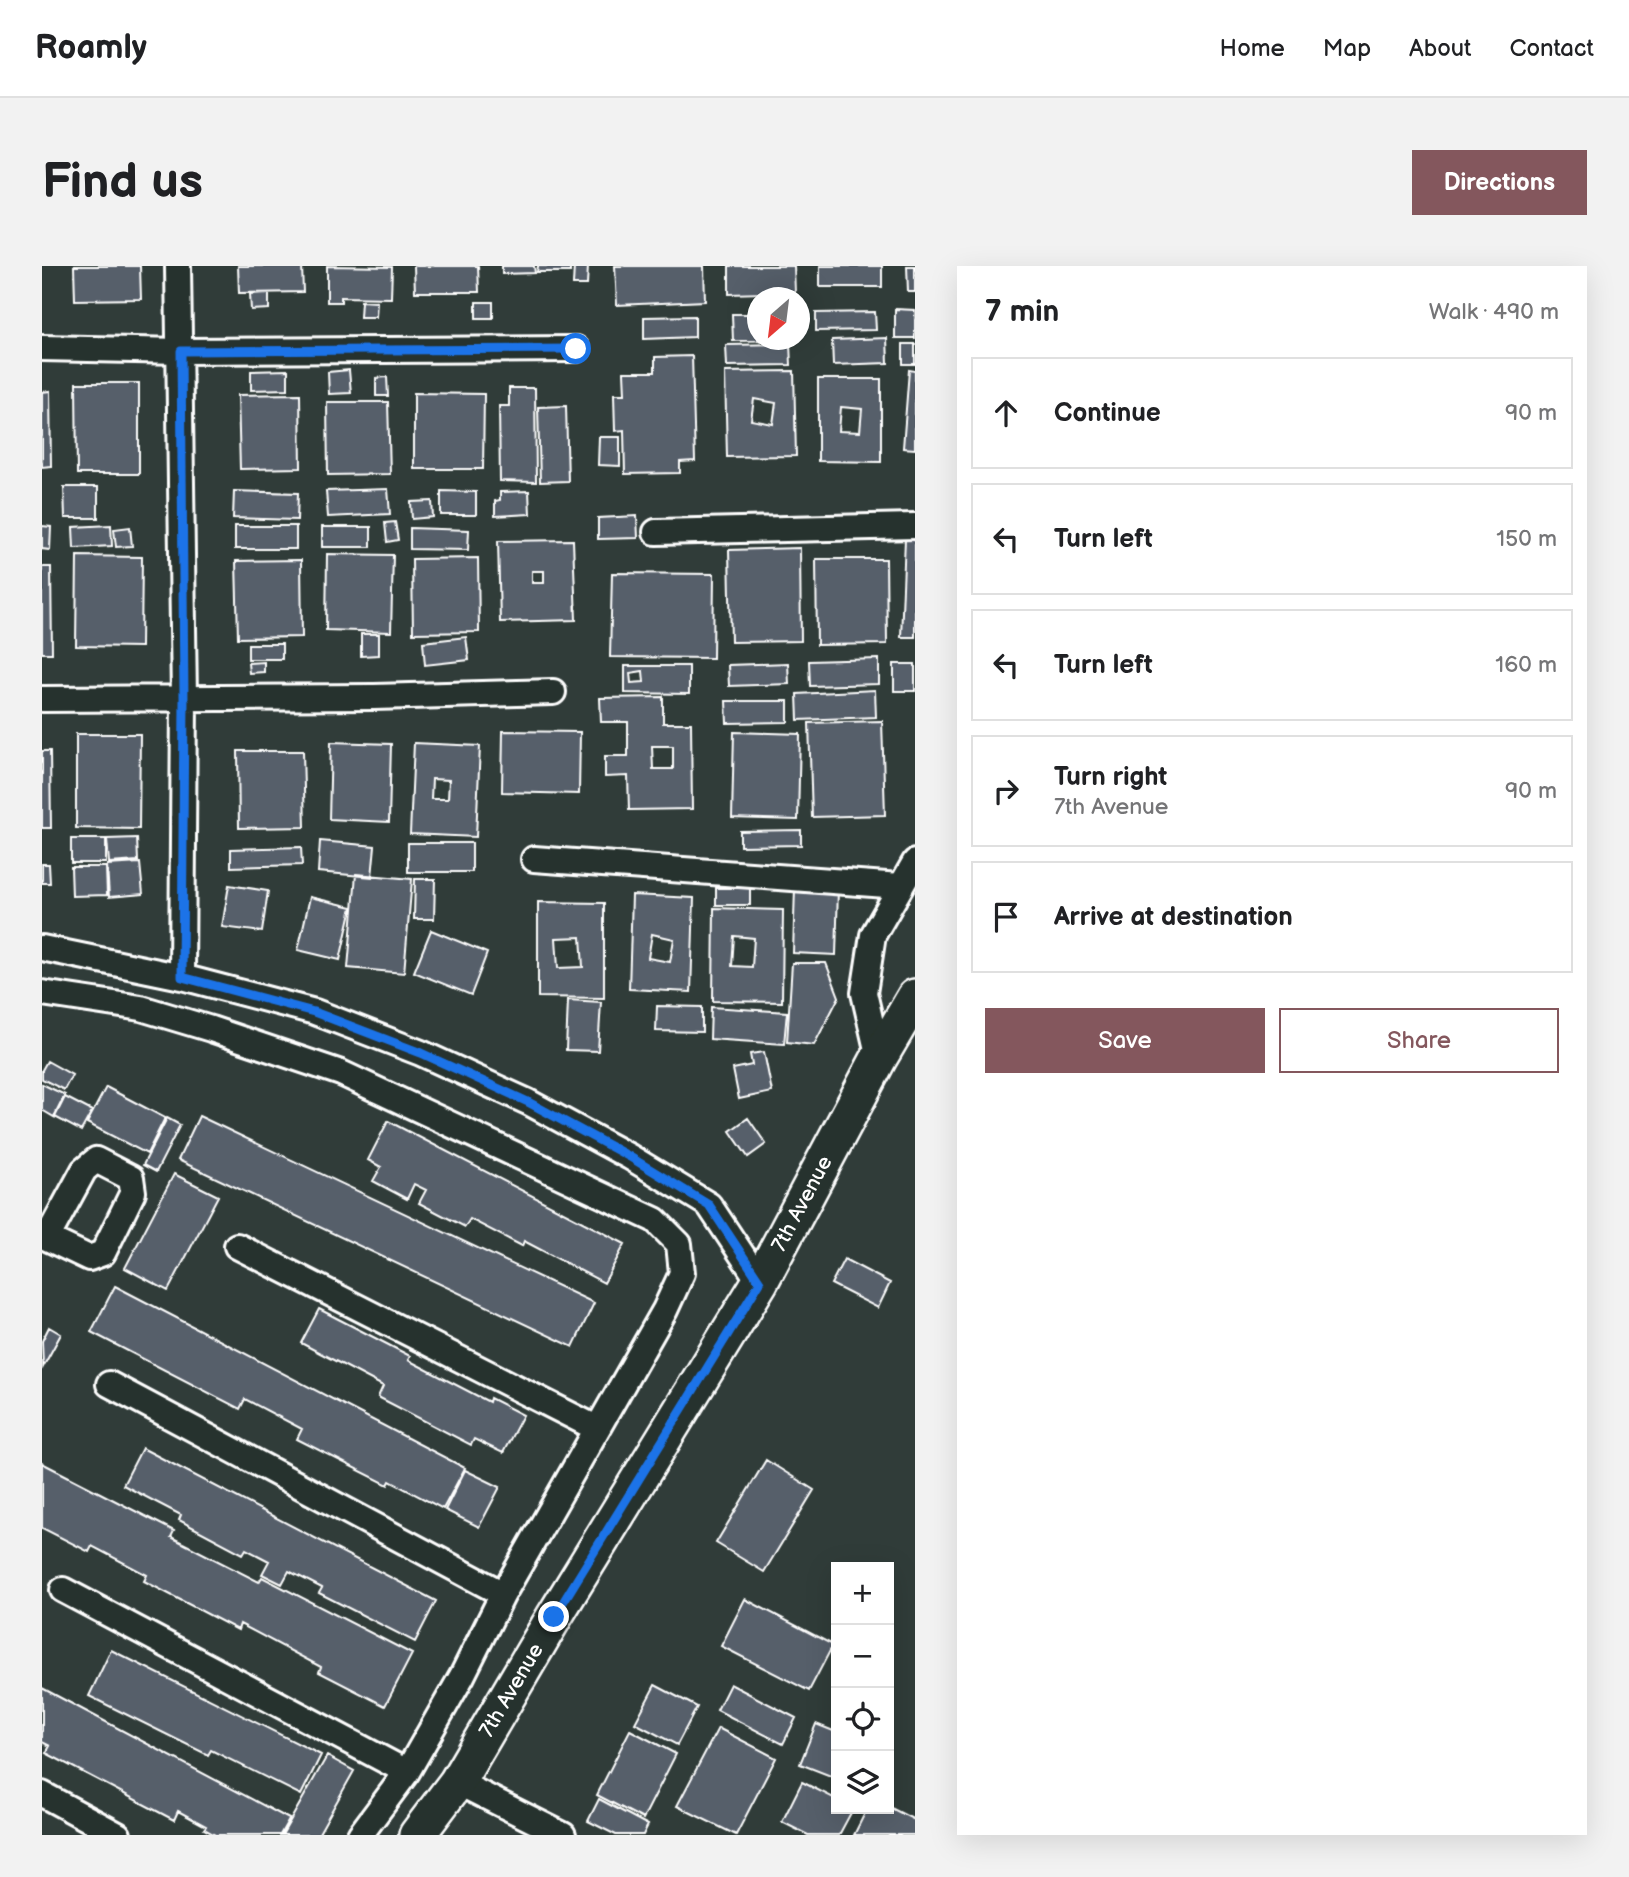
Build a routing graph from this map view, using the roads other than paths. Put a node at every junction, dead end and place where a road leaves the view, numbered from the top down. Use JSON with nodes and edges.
{"nodes":[{"id":1,"x":178,"y":266,"type":"edge"},
{"id":2,"x":42,"y":348,"type":"edge"},
{"id":3,"x":576,"y":349,"type":"dead end"},
{"id":4,"x":181,"y":351,"type":"junction"},
{"id":5,"x":915,"y":526,"type":"edge"},
{"id":6,"x":656,"y":532,"type":"dead end"},
{"id":7,"x":553,"y":692,"type":"dead end"},
{"id":8,"x":42,"y":699,"type":"edge"},
{"id":9,"x":184,"y":699,"type":"junction"},
{"id":10,"x":534,"y":859,"type":"dead end"},
{"id":11,"x":915,"y":862,"type":"edge"},
{"id":12,"x":900,"y":886,"type":"junction"},
{"id":13,"x":42,"y":948,"type":"edge"},
{"id":14,"x":182,"y":977,"type":"junction"},
{"id":15,"x":42,"y":993,"type":"edge"},
{"id":16,"x":915,"y":997,"type":"edge"},
{"id":17,"x":879,"y":1058,"type":"junction"},
{"id":18,"x":237,"y":1246,"type":"dead end"},
{"id":19,"x":760,"y":1282,"type":"junction"},
{"id":20,"x":109,"y":1384,"type":"dead end"},
{"id":21,"x":596,"y":1428,"type":"junction"},
{"id":22,"x":63,"y":1590,"type":"dead end"},
{"id":23,"x":503,"y":1594,"type":"junction"},
{"id":24,"x":407,"y":1772,"type":"junction"},
{"id":25,"x":457,"y":1782,"type":"junction"},
{"id":26,"x":42,"y":1794,"type":"edge"},
{"id":27,"x":118,"y":1835,"type":"edge"},
{"id":28,"x":360,"y":1835,"type":"edge"},
{"id":29,"x":417,"y":1835,"type":"edge"},
{"id":30,"x":562,"y":1835,"type":"edge"}],
"edges":[{"from":1,"to":4,"type":"street"},
{"from":2,"to":4,"type":"street"},
{"from":3,"to":4,"type":"street"},
{"from":4,"to":9,"type":"street"},
{"from":5,"to":6,"type":"street"},
{"from":7,"to":9,"type":"street"},
{"from":8,"to":9,"type":"street"},
{"from":9,"to":14,"type":"street"},
{"from":10,"to":12,"type":"street"},
{"from":11,"to":12,"type":"street"},
{"from":12,"to":17,"type":"street"},
{"from":13,"to":14,"type":"street"},
{"from":14,"to":19,"type":"street"},
{"from":15,"to":21,"type":"street"},
{"from":16,"to":17,"type":"main road","name":"7th Avenue"},
{"from":17,"to":19,"type":"main road","name":"7th Avenue"},
{"from":18,"to":21,"type":"street"},
{"from":19,"to":25,"type":"main road","name":"7th Avenue"},
{"from":20,"to":23,"type":"street"},
{"from":21,"to":23,"type":"street"},
{"from":22,"to":24,"type":"street"},
{"from":23,"to":24,"type":"street"},
{"from":24,"to":28,"type":"street"},
{"from":25,"to":29,"type":"main road","name":"7th Avenue"},
{"from":25,"to":30,"type":"street"},
{"from":26,"to":27,"type":"street"}]}
